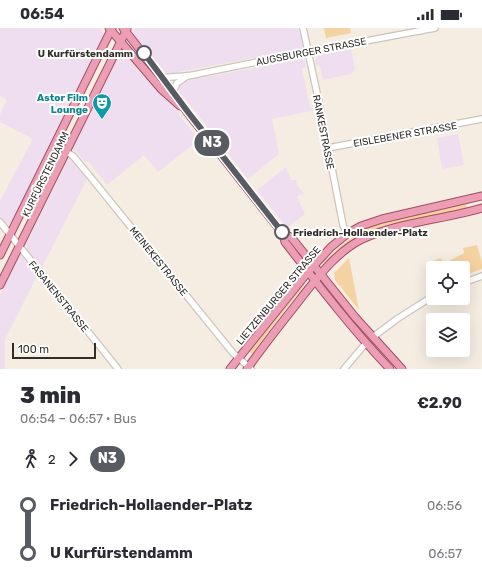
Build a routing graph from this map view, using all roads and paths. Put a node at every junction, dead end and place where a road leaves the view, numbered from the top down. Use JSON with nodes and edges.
{"nodes":[{"id":1,"x":303,"y":28,"type":"edge"},
{"id":2,"x":435,"y":28,"type":"edge"},
{"id":3,"x":111,"y":29,"type":"edge"},
{"id":4,"x":126,"y":29,"type":"edge"},
{"id":5,"x":121,"y":43,"type":"junction"},
{"id":6,"x":308,"y":52,"type":"junction"},
{"id":7,"x":187,"y":76,"type":"junction"},
{"id":8,"x":163,"y":78,"type":"junction"},
{"id":9,"x":173,"y":92,"type":"junction"},
{"id":10,"x":188,"y":112,"type":"junction"},
{"id":11,"x":482,"y":119,"type":"edge"},
{"id":12,"x":328,"y":148,"type":"junction"},
{"id":13,"x":67,"y":152,"type":"junction"},
{"id":14,"x":482,"y":196,"type":"edge"},
{"id":15,"x":482,"y":208,"type":"edge"},
{"id":16,"x":0,"y":222,"type":"edge"},
{"id":17,"x":283,"y":234,"type":"junction"},
{"id":18,"x":347,"y":234,"type":"junction"},
{"id":19,"x":10,"y":235,"type":"junction"},
{"id":20,"x":20,"y":247,"type":"junction"},
{"id":21,"x":0,"y":255,"type":"edge"},
{"id":22,"x":314,"y":266,"type":"junction"},
{"id":23,"x":308,"y":272,"type":"junction"},
{"id":24,"x":321,"y":275,"type":"junction"},
{"id":25,"x":482,"y":276,"type":"edge"},
{"id":26,"x":470,"y":280,"type":"edge"},
{"id":27,"x":315,"y":281,"type":"junction"},
{"id":28,"x":0,"y":285,"type":"edge"},
{"id":29,"x":426,"y":300,"type":"edge"},
{"id":30,"x":373,"y":337,"type":"junction"},
{"id":31,"x":366,"y":343,"type":"junction"},
{"id":32,"x":238,"y":358,"type":"junction"},
{"id":33,"x":248,"y":368,"type":"edge"},
{"id":34,"x":118,"y":369,"type":"edge"},
{"id":35,"x":230,"y":369,"type":"edge"},
{"id":36,"x":344,"y":369,"type":"edge"},
{"id":37,"x":390,"y":369,"type":"edge"},
{"id":38,"x":402,"y":369,"type":"edge"}],
"edges":[{"from":1,"to":6,"type":"street","name":"RANKESTRASSE"},
{"from":2,"to":6,"type":"street","name":"AUGSBURGER STRASSE"},
{"from":3,"to":5,"type":"main road"},
{"from":3,"to":19,"type":"main road","name":"KURFÜRSTENDAMM"},
{"from":4,"to":5,"type":"main road","name":"KURFÜRSTENDAMM"},
{"from":4,"to":8,"type":"main road"},
{"from":5,"to":10,"type":"main road"},
{"from":5,"to":13,"type":"main road","name":"KURFÜRSTENDAMM"},
{"from":6,"to":7,"type":"street","name":"AUGSBURGER STRASSE"},
{"from":6,"to":12,"type":"street","name":"RANKESTRASSE"},
{"from":7,"to":8,"type":"street","name":"AUGSBURGER STRASSE"},
{"from":7,"to":9,"type":"street"},
{"from":8,"to":9,"type":"main road"},
{"from":9,"to":10,"type":"main road"},
{"from":10,"to":17,"type":"main road"},
{"from":11,"to":12,"type":"street","name":"EISLEBENER STRASSE"},
{"from":12,"to":18,"type":"street","name":"RANKESTRASSE"},
{"from":13,"to":20,"type":"main road","name":"KURFÜRSTENDAMM"},
{"from":13,"to":32,"type":"street","name":"MEINEKESTRASSE"},
{"from":14,"to":18,"type":"main road","name":"LIETZENBURGER STRASSE"},
{"from":15,"to":24,"type":"main road","name":"LIETZENBURGER STRASSE"},
{"from":16,"to":19,"type":"street","name":"FASANENSTRASSE"},
{"from":17,"to":22,"type":"main road"},
{"from":17,"to":23,"type":"main road"},
{"from":18,"to":22,"type":"main road","name":"LIETZENBURGER STRASSE"},
{"from":19,"to":20,"type":"street","name":"FASANENSTRASSE"},
{"from":19,"to":21,"type":"main road","name":"KURFÜRSTENDAMM"},
{"from":20,"to":28,"type":"main road","name":"KURFÜRSTENDAMM"},
{"from":20,"to":34,"type":"street","name":"FASANENSTRASSE"},
{"from":22,"to":23,"type":"main road","name":"LIETZENBURGER STRASSE"},
{"from":22,"to":24,"type":"main road"},
{"from":23,"to":27,"type":"main road"},
{"from":23,"to":32,"type":"main road","name":"LIETZENBURGER STRASSE"},
{"from":24,"to":27,"type":"main road","name":"LIETZENBURGER STRASSE"},
{"from":24,"to":30,"type":"main road"},
{"from":25,"to":26,"type":"street"},
{"from":27,"to":31,"type":"main road"},
{"from":27,"to":33,"type":"main road","name":"LIETZENBURGER STRASSE"},
{"from":29,"to":30,"type":"street"},
{"from":30,"to":38,"type":"main road"},
{"from":31,"to":36,"type":"street"},
{"from":31,"to":37,"type":"main road"},
{"from":32,"to":33,"type":"street","name":"MEINEKESTRASSE"},
{"from":32,"to":35,"type":"main road","name":"LIETZENBURGER STRASSE"}]}
